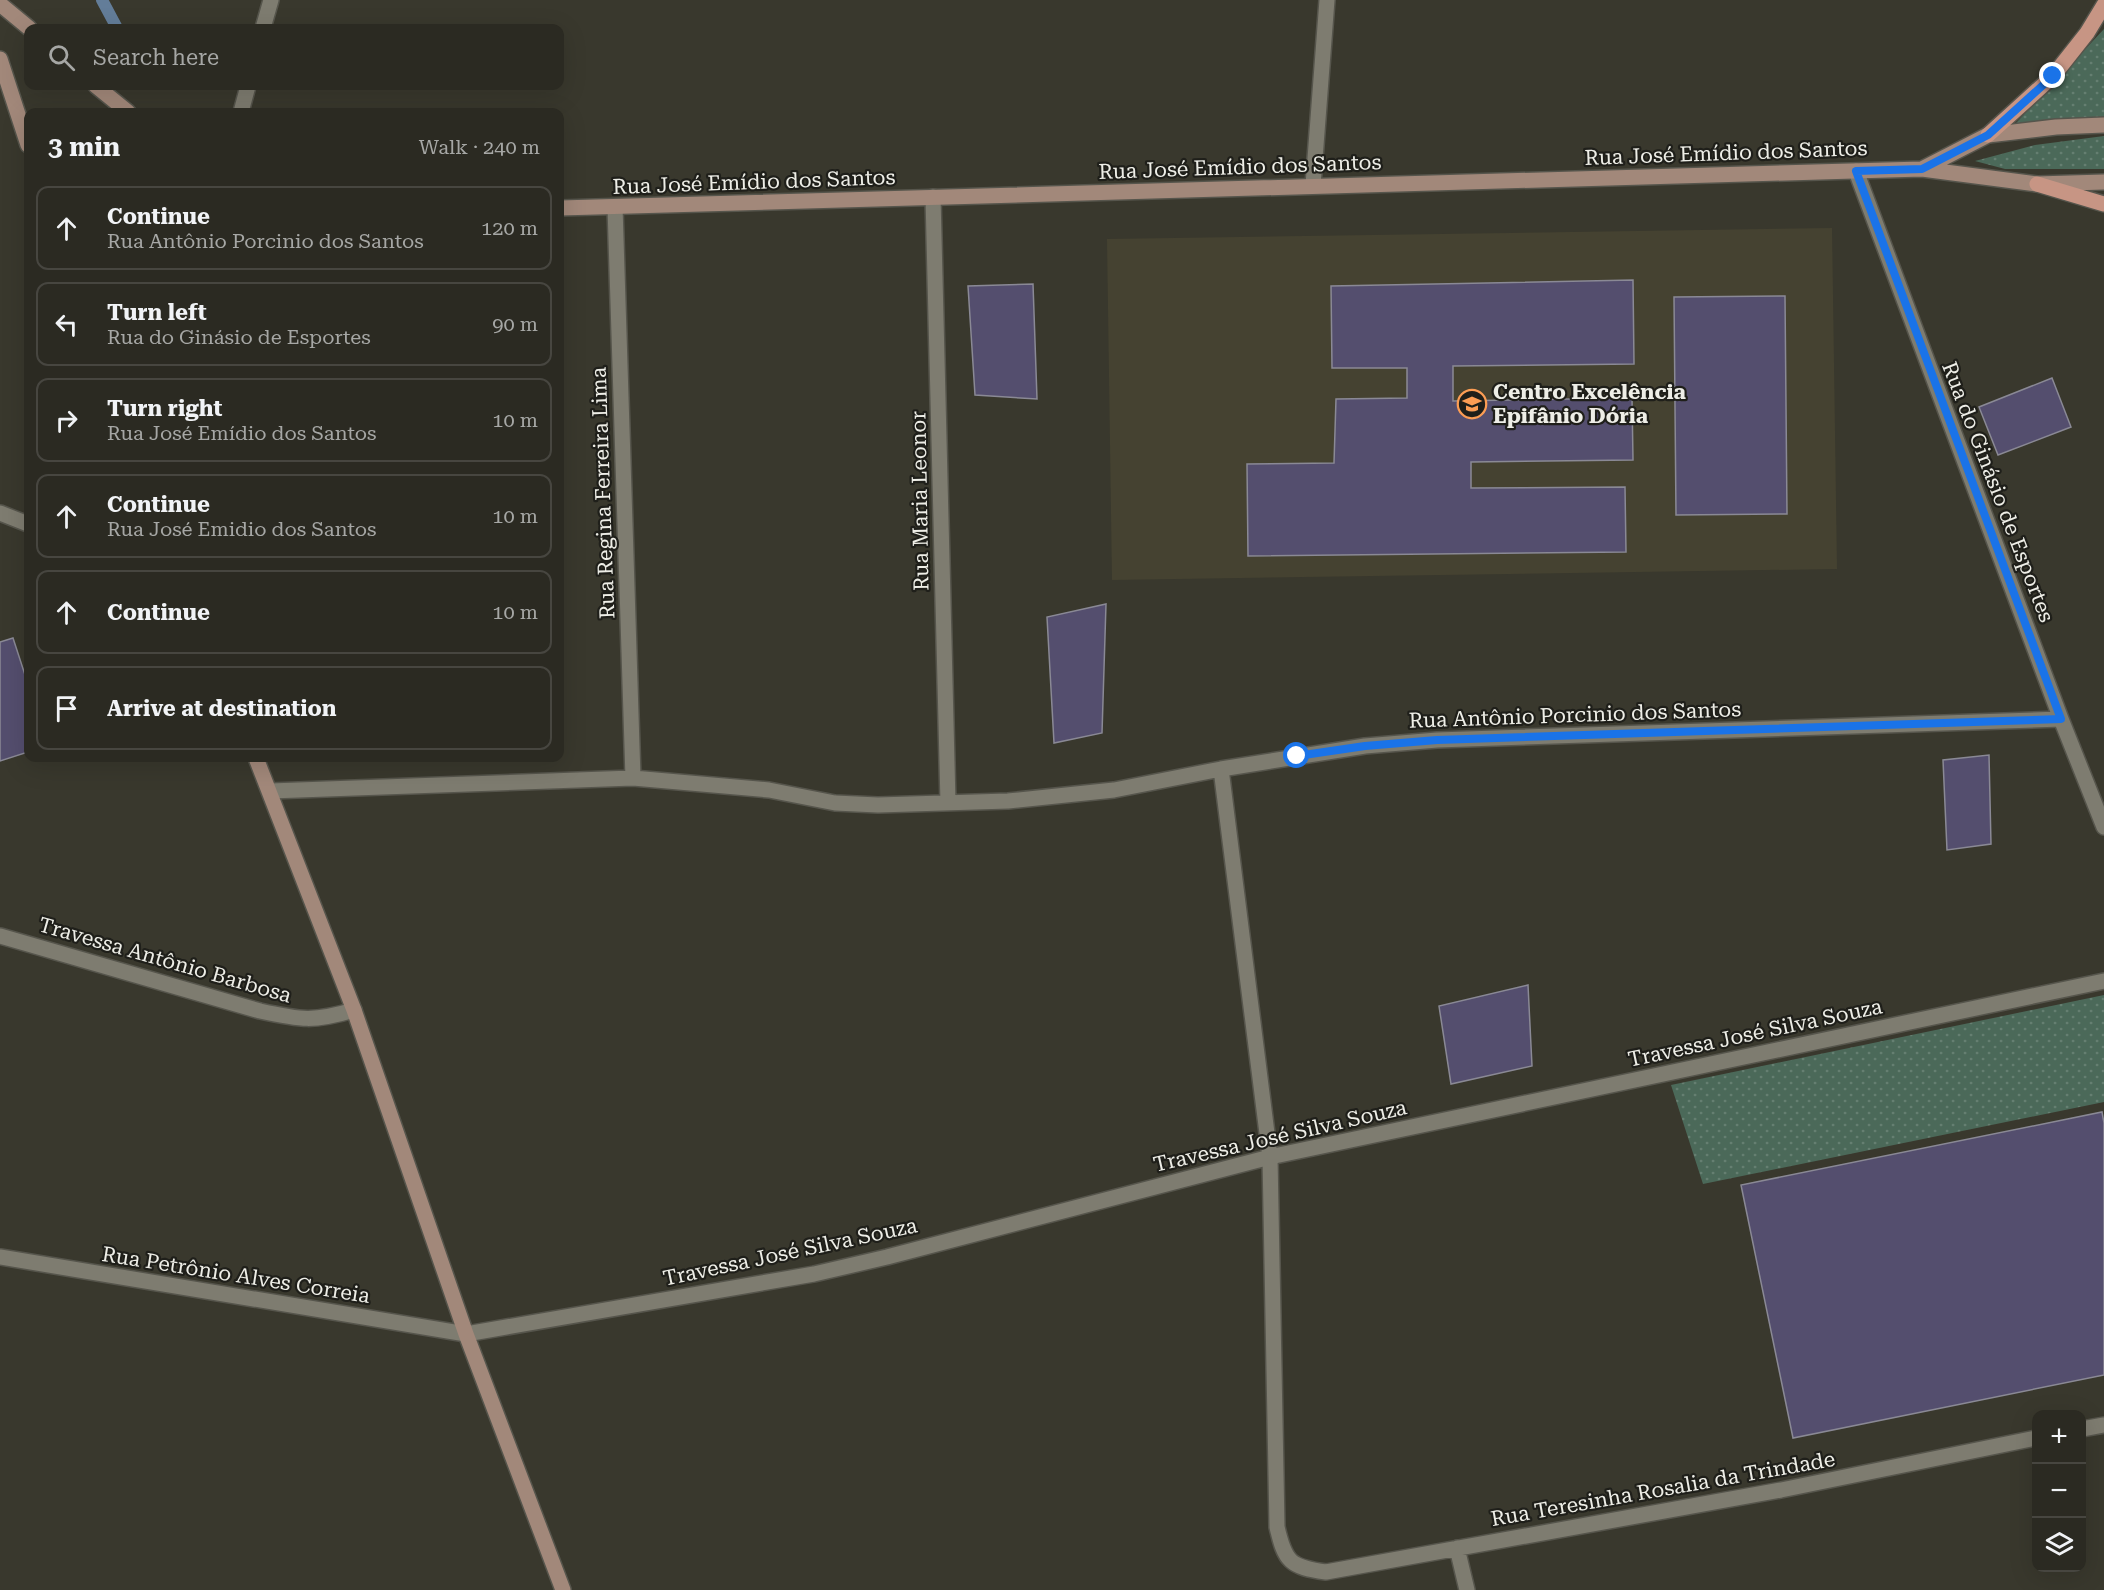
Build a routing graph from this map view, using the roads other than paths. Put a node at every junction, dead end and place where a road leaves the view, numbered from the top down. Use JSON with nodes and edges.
{"nodes":[{"id":1,"x":271,"y":0,"type":"edge"},
{"id":2,"x":1327,"y":0,"type":"edge"},
{"id":3,"x":0,"y":4,"type":"edge"},
{"id":4,"x":2104,"y":5,"type":"edge"},
{"id":5,"x":24,"y":24,"type":"edge"},
{"id":6,"x":264,"y":24,"type":"edge"},
{"id":7,"x":0,"y":59,"type":"edge"},
{"id":8,"x":101,"y":90,"type":"edge"},
{"id":9,"x":247,"y":90,"type":"edge"},
{"id":10,"x":123,"y":108,"type":"edge"},
{"id":11,"x":242,"y":108,"type":"edge"},
{"id":12,"x":2104,"y":125,"type":"edge"},
{"id":13,"x":24,"y":133,"type":"edge"},
{"id":14,"x":1988,"y":135,"type":"junction"},
{"id":15,"x":1922,"y":169,"type":"junction"},
{"id":16,"x":1856,"y":171,"type":"junction"},
{"id":17,"x":2104,"y":182,"type":"edge"},
{"id":18,"x":2037,"y":184,"type":"junction"},
{"id":19,"x":1313,"y":185,"type":"junction"},
{"id":20,"x":933,"y":198,"type":"junction"},
{"id":21,"x":2104,"y":204,"type":"edge"},
{"id":22,"x":615,"y":207,"type":"junction"},
{"id":23,"x":564,"y":208,"type":"edge"},
{"id":24,"x":0,"y":513,"type":"edge"},
{"id":25,"x":24,"y":522,"type":"edge"},
{"id":26,"x":2061,"y":719,"type":"junction"},
{"id":27,"x":258,"y":762,"type":"edge"},
{"id":28,"x":1221,"y":769,"type":"junction"},
{"id":29,"x":633,"y":778,"type":"junction"},
{"id":30,"x":270,"y":791,"type":"junction"},
{"id":31,"x":948,"y":803,"type":"junction"},
{"id":32,"x":2104,"y":827,"type":"edge"},
{"id":33,"x":0,"y":936,"type":"edge"},
{"id":34,"x":2104,"y":981,"type":"edge"},
{"id":35,"x":354,"y":1010,"type":"junction"},
{"id":36,"x":1270,"y":1157,"type":"junction"},
{"id":37,"x":0,"y":1257,"type":"edge"},
{"id":38,"x":466,"y":1334,"type":"junction"},
{"id":39,"x":2104,"y":1425,"type":"edge"},
{"id":40,"x":2086,"y":1428,"type":"edge"},
{"id":41,"x":2032,"y":1439,"type":"edge"},
{"id":42,"x":1457,"y":1548,"type":"junction"},
{"id":43,"x":563,"y":1590,"type":"edge"},
{"id":44,"x":1467,"y":1590,"type":"edge"}],
"edges":[{"from":1,"to":6,"type":"street"},
{"from":2,"to":19,"type":"street"},
{"from":3,"to":5,"type":"main road"},
{"from":4,"to":14,"type":"main road"},
{"from":7,"to":13,"type":"main road"},
{"from":8,"to":10,"type":"main road"},
{"from":9,"to":11,"type":"street"},
{"from":12,"to":14,"type":"main road"},
{"from":14,"to":15,"type":"main road"},
{"from":15,"to":16,"type":"main road","name":"Rua José Emídio dos Santos"},
{"from":15,"to":18,"type":"main road","name":"Rua José Emídio dos Santos"},
{"from":16,"to":19,"type":"main road","name":"Rua José Emídio dos Santos"},
{"from":16,"to":26,"type":"street","name":"Rua do Ginásio de Esportes"},
{"from":17,"to":18,"type":"main road","name":"Rua José Emídio dos Santos"},
{"from":18,"to":21,"type":"main road"},
{"from":19,"to":20,"type":"main road","name":"Rua José Emídio dos Santos"},
{"from":20,"to":22,"type":"main road","name":"Rua José Emídio dos Santos"},
{"from":20,"to":31,"type":"street","name":"Rua Maria Leonor"},
{"from":22,"to":23,"type":"main road","name":"Rua José Emídio dos Santos"},
{"from":22,"to":29,"type":"street","name":"Rua Regina Ferreira Lima"},
{"from":24,"to":25,"type":"street"},
{"from":26,"to":28,"type":"street","name":"Rua Antônio Porcinio dos Santos"},
{"from":26,"to":32,"type":"street","name":"Rua do Ginásio de Esportes"},
{"from":27,"to":30,"type":"main road"},
{"from":28,"to":31,"type":"street","name":"Rua Antônio Porcinio dos Santos"},
{"from":28,"to":36,"type":"street"},
{"from":29,"to":30,"type":"street","name":"Rua Antônio Porcinio dos Santos"},
{"from":29,"to":31,"type":"street","name":"Rua Antônio Porcinio dos Santos"},
{"from":30,"to":35,"type":"main road"},
{"from":33,"to":35,"type":"street","name":"Travessa Antônio Barbosa"},
{"from":34,"to":36,"type":"street","name":"Travessa José Silva Souza"},
{"from":35,"to":38,"type":"main road"},
{"from":36,"to":38,"type":"street","name":"Travessa José Silva Souza"},
{"from":36,"to":42,"type":"street","name":"Rua Teresinha Rosalia da Trindade"},
{"from":37,"to":38,"type":"street","name":"Rua Petrônio Alves Correia"},
{"from":38,"to":43,"type":"main road"},
{"from":39,"to":40,"type":"street"},
{"from":41,"to":42,"type":"street","name":"Rua Teresinha Rosalia da Trindade"},
{"from":42,"to":44,"type":"street"}]}
